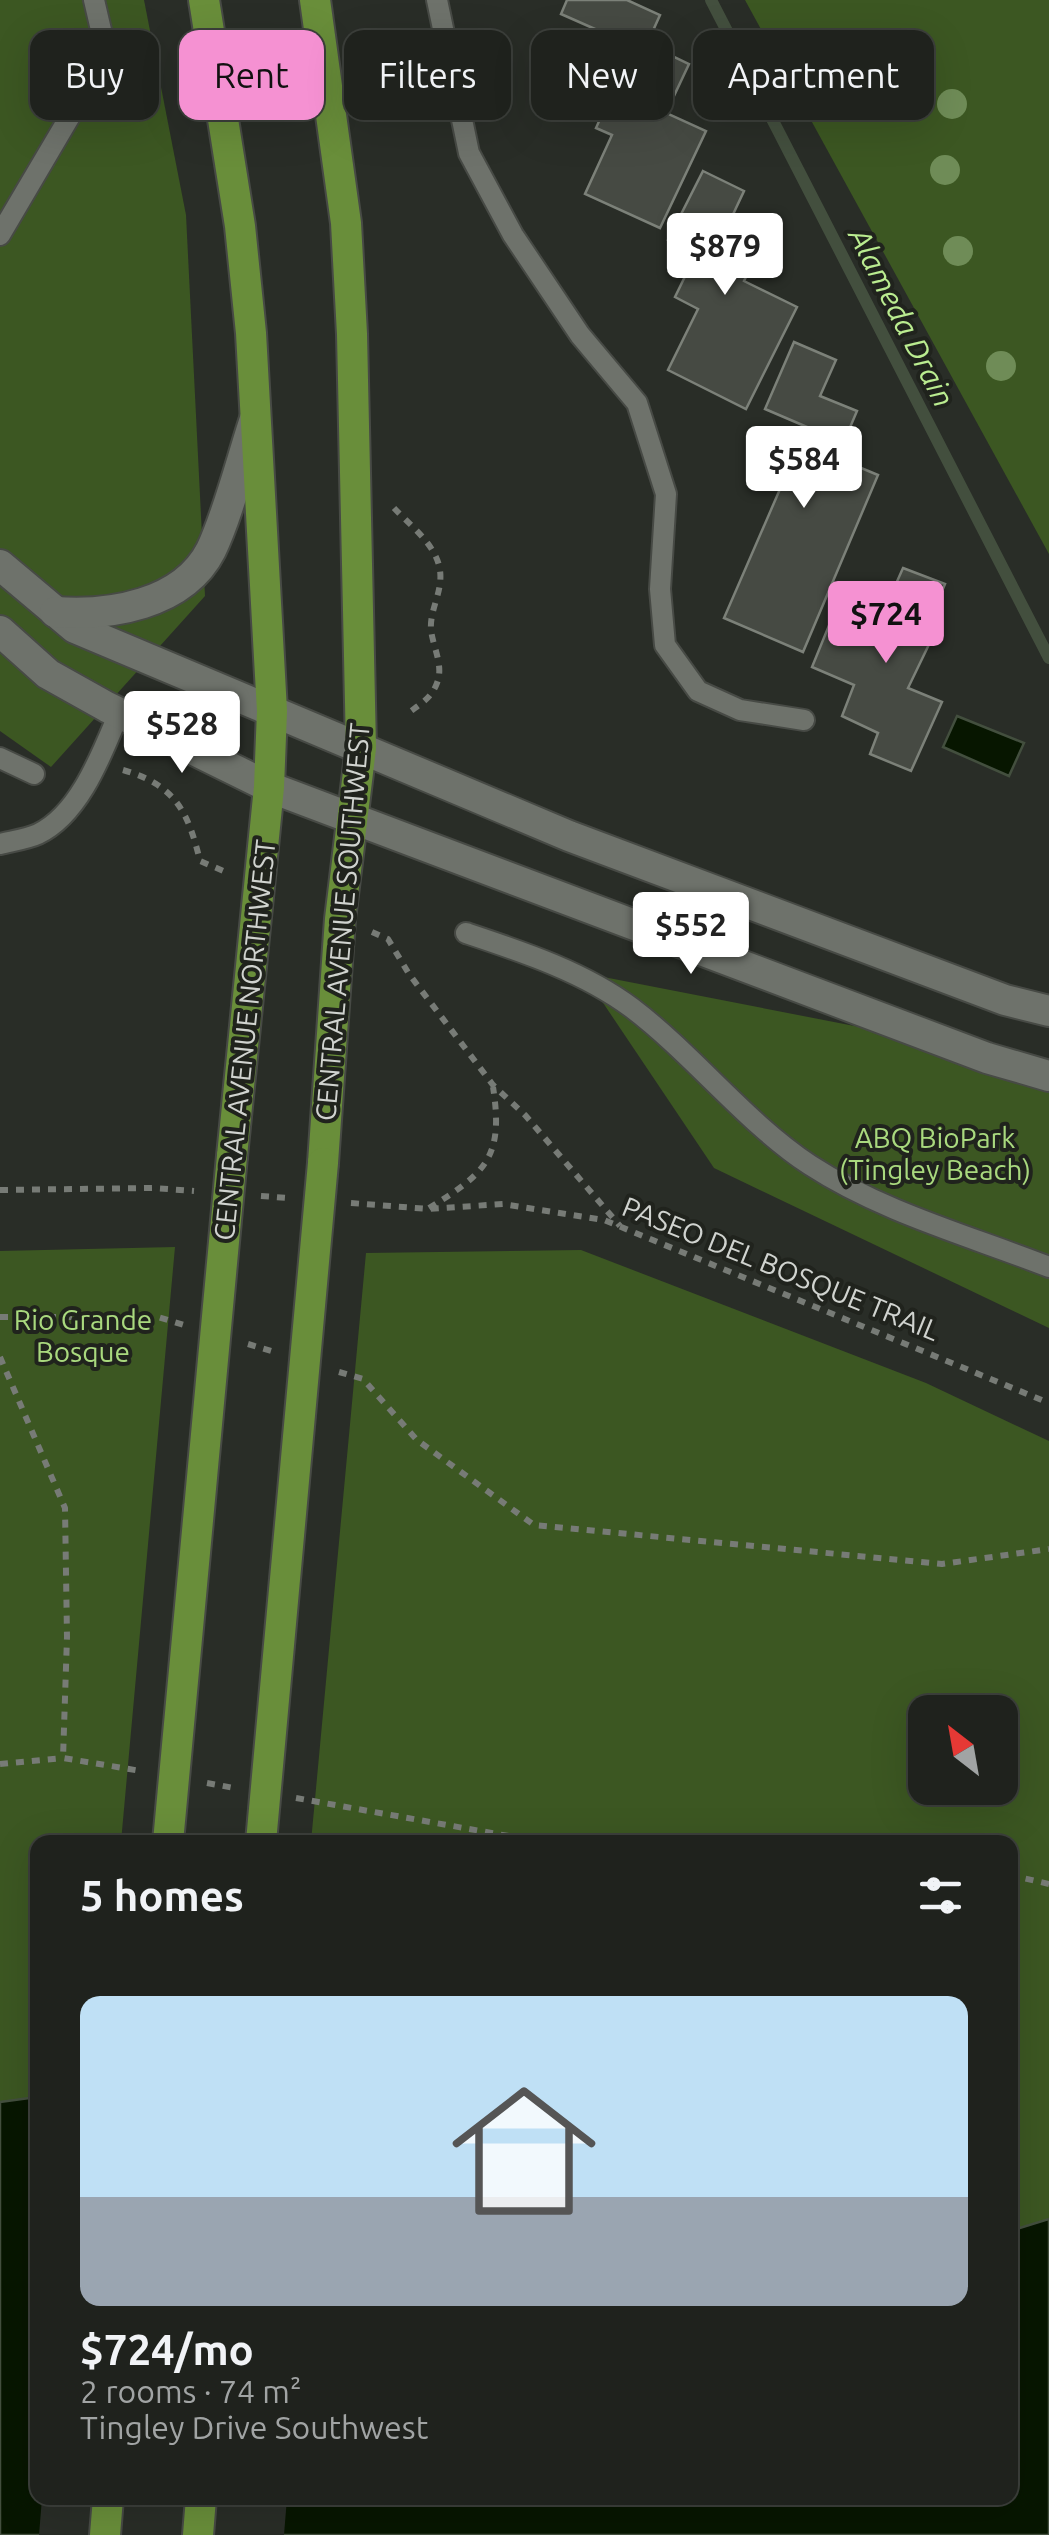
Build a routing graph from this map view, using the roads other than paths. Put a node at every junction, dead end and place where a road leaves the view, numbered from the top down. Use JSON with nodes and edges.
{"nodes":[{"id":1,"x":94,"y":0,"type":"edge"},
{"id":2,"x":204,"y":0,"type":"edge"},
{"id":3,"x":316,"y":0,"type":"edge"},
{"id":4,"x":437,"y":0,"type":"edge"},
{"id":5,"x":0,"y":235,"type":"edge"},
{"id":6,"x":255,"y":419,"type":"junction"},
{"id":7,"x":0,"y":565,"type":"edge"},
{"id":8,"x":55,"y":612,"type":"junction"},
{"id":9,"x":0,"y":631,"type":"edge"},
{"id":10,"x":272,"y":712,"type":"junction"},
{"id":11,"x":119,"y":713,"type":"junction"},
{"id":12,"x":804,"y":720,"type":"dead end"},
{"id":13,"x":360,"y":748,"type":"junction"},
{"id":14,"x":0,"y":758,"type":"edge"},
{"id":15,"x":34,"y":774,"type":"dead end"},
{"id":16,"x":269,"y":787,"type":"junction"},
{"id":17,"x":352,"y":818,"type":"junction"},
{"id":18,"x":0,"y":844,"type":"edge"},
{"id":19,"x":466,"y":932,"type":"dead end"},
{"id":20,"x":1049,"y":1011,"type":"edge"},
{"id":21,"x":1049,"y":1076,"type":"edge"},
{"id":22,"x":1049,"y":1267,"type":"edge"},
{"id":23,"x":169,"y":1835,"type":"edge"},
{"id":24,"x":262,"y":1835,"type":"edge"},
{"id":25,"x":107,"y":2505,"type":"edge"},
{"id":26,"x":200,"y":2505,"type":"edge"},
{"id":27,"x":105,"y":2535,"type":"edge"},
{"id":28,"x":198,"y":2535,"type":"edge"}],
"edges":[{"from":1,"to":5,"type":"lane"},
{"from":2,"to":6,"type":"main road","name":"CENTRAL AVENUE NORTHWEST"},
{"from":3,"to":13,"type":"main road","name":"CENTRAL AVENUE SOUTHWEST"},
{"from":4,"to":12,"type":"lane"},
{"from":6,"to":8,"type":"street"},
{"from":6,"to":10,"type":"main road","name":"CENTRAL AVENUE NORTHWEST"},
{"from":7,"to":8,"type":"street"},
{"from":8,"to":10,"type":"street"},
{"from":9,"to":11,"type":"street"},
{"from":10,"to":13,"type":"street"},
{"from":10,"to":16,"type":"main road","name":"CENTRAL AVENUE NORTHWEST"},
{"from":11,"to":16,"type":"street"},
{"from":11,"to":18,"type":"lane"},
{"from":13,"to":17,"type":"main road","name":"CENTRAL AVENUE SOUTHWEST"},
{"from":13,"to":20,"type":"street"},
{"from":14,"to":15,"type":"lane"},
{"from":16,"to":17,"type":"street"},
{"from":16,"to":23,"type":"main road","name":"CENTRAL AVENUE NORTHWEST","bridge":true},
{"from":17,"to":21,"type":"street"},
{"from":17,"to":24,"type":"main road","name":"CENTRAL AVENUE SOUTHWEST","bridge":true},
{"from":19,"to":22,"type":"lane"},
{"from":25,"to":27,"type":"main road"},
{"from":26,"to":28,"type":"main road"}]}
